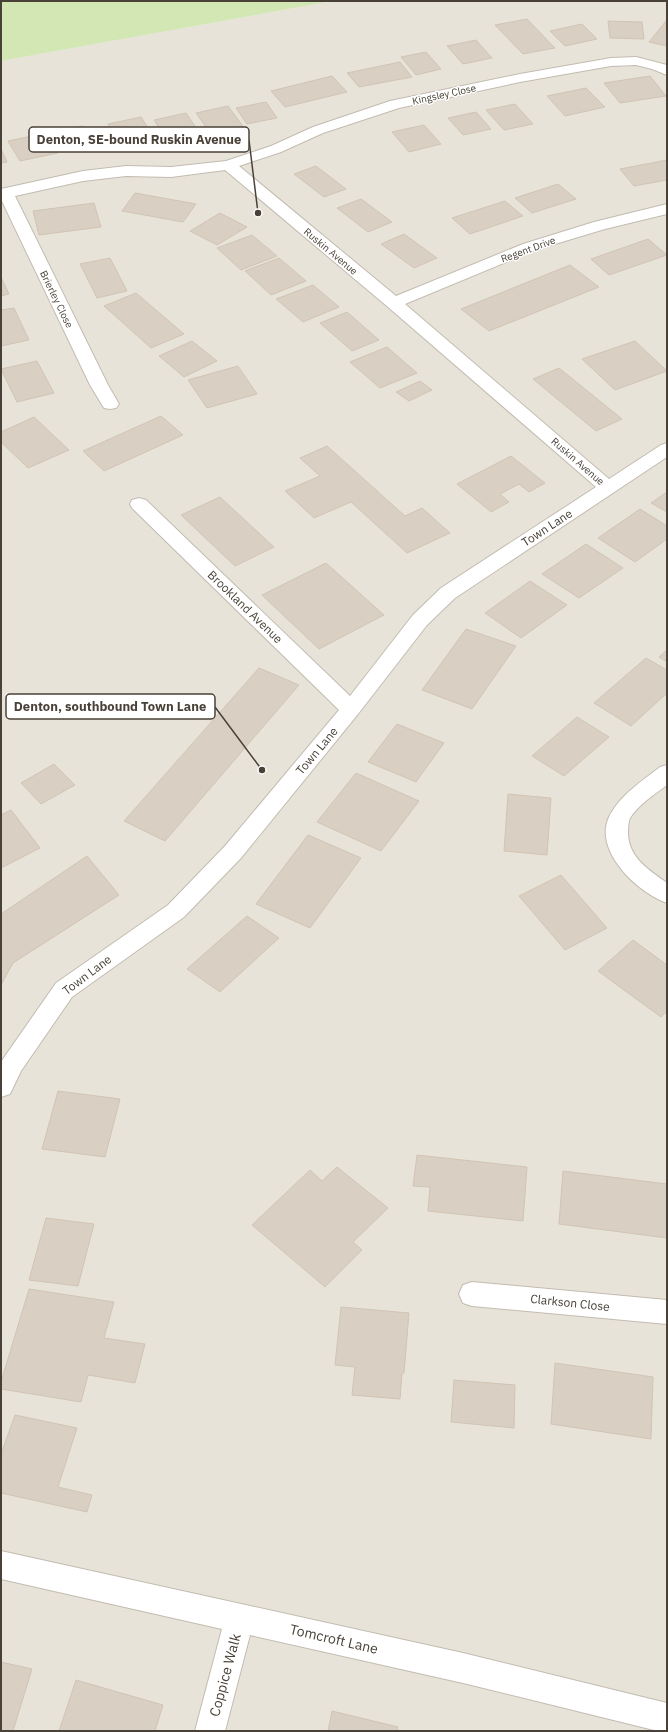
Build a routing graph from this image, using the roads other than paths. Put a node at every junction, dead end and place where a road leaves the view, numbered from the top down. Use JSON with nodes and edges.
{"nodes":[{"id":1,"x":667,"y":71,"type":"edge"},
{"id":2,"x":228,"y":165,"type":"junction"},
{"id":3,"x":3,"y":194,"type":"edge"},
{"id":4,"x":667,"y":209,"type":"edge"},
{"id":5,"x":394,"y":303,"type":"junction"},
{"id":6,"x":110,"y":404,"type":"dead end"},
{"id":7,"x":667,"y":449,"type":"edge"},
{"id":8,"x":609,"y":488,"type":"junction"},
{"id":9,"x":139,"y":504,"type":"dead end"},
{"id":10,"x":351,"y":709,"type":"junction"},
{"id":11,"x":667,"y":773,"type":"edge"},
{"id":12,"x":667,"y":894,"type":"edge"},
{"id":13,"x":1,"y":1087,"type":"edge"},
{"id":14,"x":472,"y":1294,"type":"dead end"},
{"id":15,"x":667,"y":1312,"type":"edge"},
{"id":16,"x":1,"y":1565,"type":"edge"},
{"id":17,"x":240,"y":1618,"type":"junction"},
{"id":18,"x":667,"y":1718,"type":"edge"},
{"id":19,"x":210,"y":1731,"type":"edge"}],
"edges":[{"from":1,"to":2,"type":"street","name":"Kingsley Close"},
{"from":2,"to":3,"type":"street"},
{"from":2,"to":5,"type":"street","name":"Ruskin Avenue"},
{"from":3,"to":6,"type":"street","name":"Brierley Close"},
{"from":4,"to":5,"type":"street","name":"Regent Drive"},
{"from":5,"to":8,"type":"street","name":"Ruskin Avenue"},
{"from":7,"to":8,"type":"street","name":"Town Lane"},
{"from":8,"to":10,"type":"street","name":"Town Lane"},
{"from":9,"to":10,"type":"street","name":"Brookland Avenue"},
{"from":10,"to":13,"type":"street","name":"Town Lane"},
{"from":11,"to":12,"type":"street"},
{"from":14,"to":15,"type":"street","name":"Clarkson Close"},
{"from":16,"to":17,"type":"street","name":"Tomcroft Lane"},
{"from":17,"to":18,"type":"street","name":"Tomcroft Lane"},
{"from":17,"to":19,"type":"street","name":"Coppice Walk"}]}
